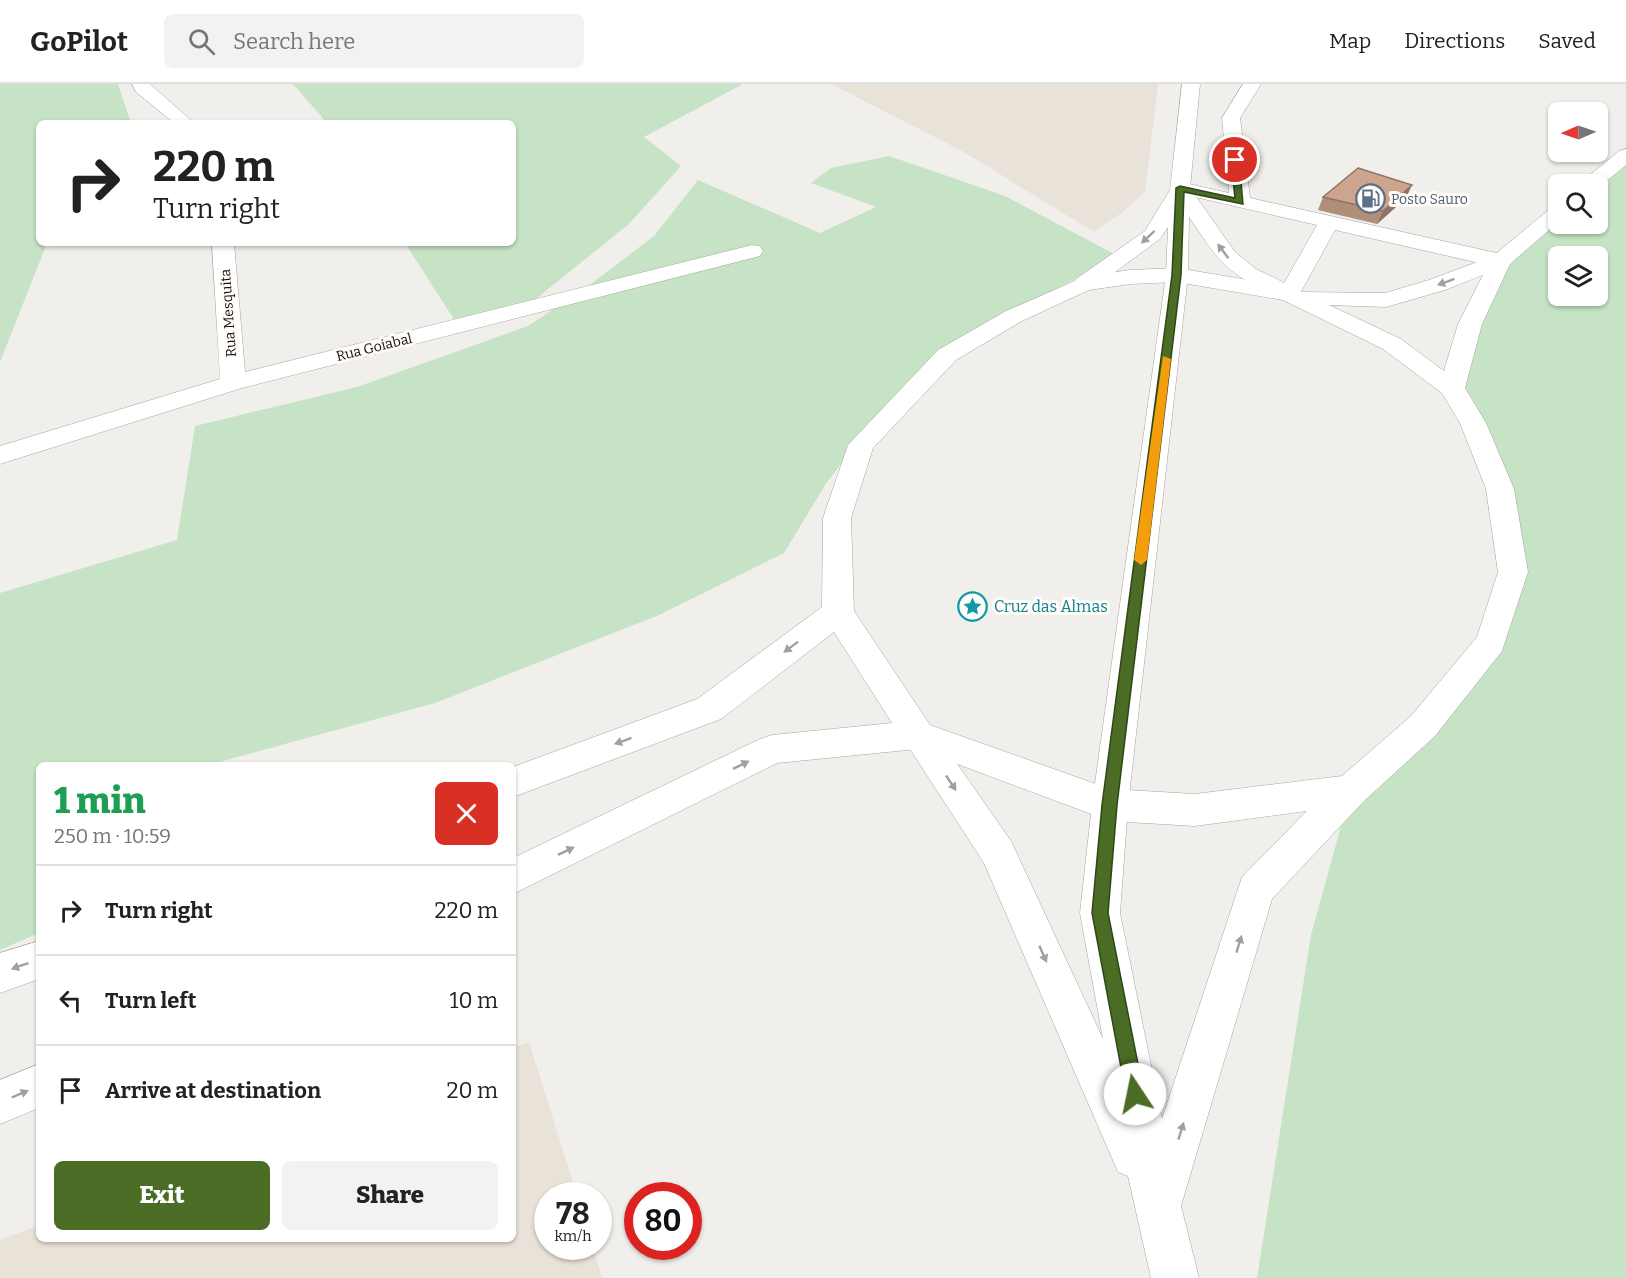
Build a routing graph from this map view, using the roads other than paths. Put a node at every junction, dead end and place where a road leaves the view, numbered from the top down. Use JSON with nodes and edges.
{"nodes":[{"id":1,"x":141,"y":84,"type":"edge"},
{"id":2,"x":1191,"y":84,"type":"edge"},
{"id":3,"x":1252,"y":84,"type":"edge"},
{"id":4,"x":181,"y":120,"type":"edge"},
{"id":5,"x":1626,"y":155,"type":"edge"},
{"id":6,"x":1604,"y":174,"type":"edge"},
{"id":7,"x":1180,"y":188,"type":"junction"},
{"id":8,"x":1240,"y":202,"type":"junction"},
{"id":9,"x":1548,"y":221,"type":"edge"},
{"id":10,"x":1329,"y":222,"type":"junction"},
{"id":11,"x":223,"y":246,"type":"edge"},
{"id":12,"x":752,"y":251,"type":"dead end"},
{"id":13,"x":1501,"y":261,"type":"junction"},
{"id":14,"x":1177,"y":275,"type":"junction"},
{"id":15,"x":1084,"y":284,"type":"junction"},
{"id":16,"x":1288,"y":294,"type":"junction"},
{"id":17,"x":232,"y":383,"type":"junction"},
{"id":18,"x":1452,"y":388,"type":"junction"},
{"id":19,"x":0,"y":454,"type":"edge"},
{"id":20,"x":838,"y":612,"type":"junction"},
{"id":21,"x":918,"y":735,"type":"junction"},
{"id":22,"x":516,"y":781,"type":"edge"},
{"id":23,"x":1351,"y":790,"type":"junction"},
{"id":24,"x":1110,"y":805,"type":"junction"},
{"id":25,"x":516,"y":876,"type":"edge"},
{"id":26,"x":36,"y":961,"type":"edge"},
{"id":27,"x":0,"y":973,"type":"edge"},
{"id":28,"x":36,"y":1087,"type":"edge"},
{"id":29,"x":0,"y":1102,"type":"edge"},
{"id":30,"x":1157,"y":1206,"type":"junction"},
{"id":31,"x":1175,"y":1278,"type":"edge"}],
"edges":[{"from":1,"to":4,"type":"main road"},
{"from":2,"to":7,"type":"main road"},
{"from":3,"to":8,"type":"main road"},
{"from":5,"to":6,"type":"main road"},
{"from":7,"to":8,"type":"main road"},
{"from":7,"to":14,"type":"main road"},
{"from":7,"to":15,"type":"main road","one_way":true},
{"from":16,"to":7,"type":"main road","one_way":true},
{"from":8,"to":10,"type":"main road"},
{"from":9,"to":13,"type":"main road"},
{"from":10,"to":13,"type":"main road"},
{"from":10,"to":16,"type":"main road"},
{"from":11,"to":17,"type":"main road","name":"Rua Mesquita"},
{"from":12,"to":17,"type":"main road","name":"Rua Goiabal"},
{"from":13,"to":16,"type":"main road","one_way":true},
{"from":13,"to":18,"type":"main road"},
{"from":14,"to":15,"type":"main road"},
{"from":14,"to":16,"type":"main road"},
{"from":14,"to":24,"type":"main road"},
{"from":15,"to":20,"type":"main road"},
{"from":16,"to":18,"type":"main road"},
{"from":17,"to":19,"type":"main road","name":"Rua Goiabal"},
{"from":18,"to":23,"type":"main road"},
{"from":20,"to":21,"type":"main road"},
{"from":20,"to":22,"type":"main road","one_way":true},
{"from":21,"to":24,"type":"main road"},
{"from":25,"to":21,"type":"main road","one_way":true},
{"from":21,"to":30,"type":"main road","one_way":true},
{"from":23,"to":24,"type":"main road"},
{"from":30,"to":23,"type":"main road","one_way":true},
{"from":24,"to":30,"type":"main road"},
{"from":26,"to":27,"type":"main road","one_way":true},
{"from":29,"to":28,"type":"main road","one_way":true},
{"from":30,"to":31,"type":"main road"}]}
